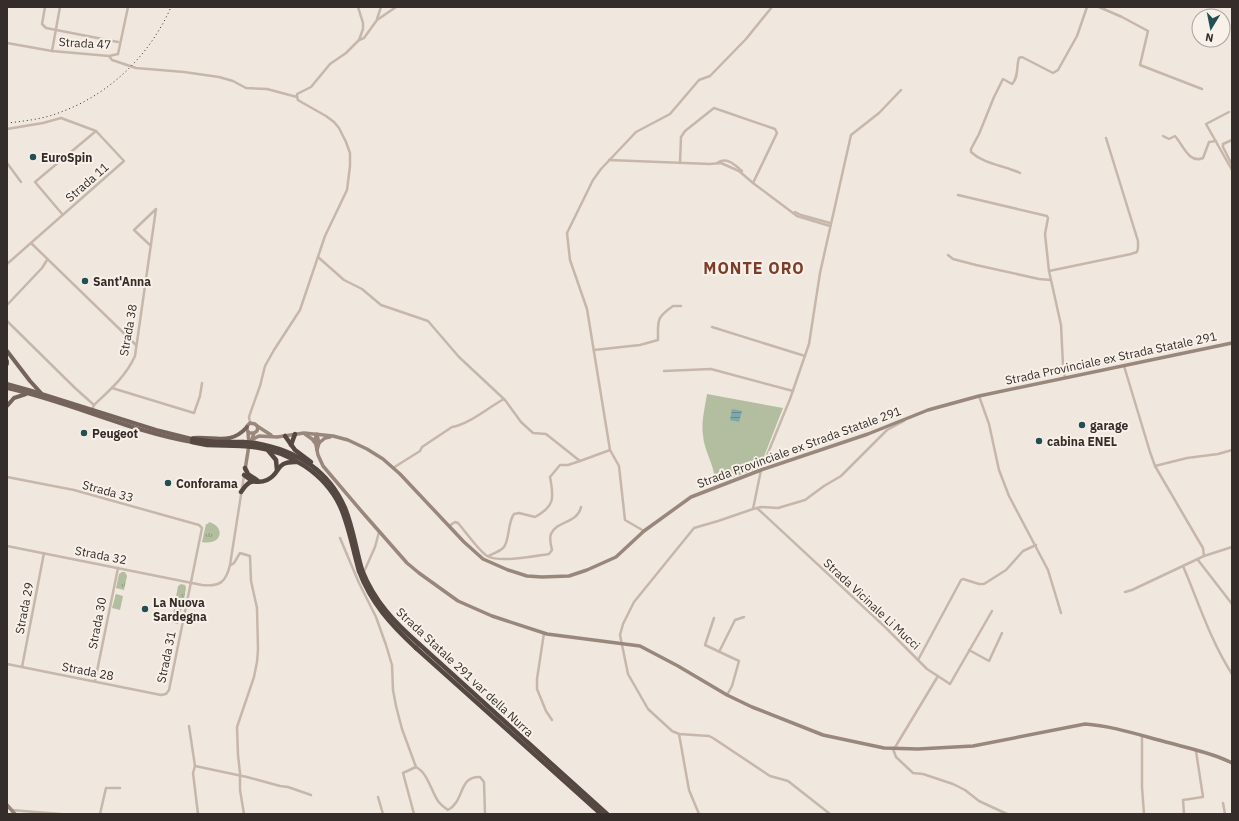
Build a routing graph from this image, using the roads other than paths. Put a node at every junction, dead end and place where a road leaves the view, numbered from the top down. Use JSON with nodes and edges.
{"nodes":[{"id":1,"x":45,"y":7,"type":"edge"},
{"id":2,"x":60,"y":7,"type":"edge"},
{"id":3,"x":128,"y":7,"type":"edge"},
{"id":4,"x":358,"y":7,"type":"edge"},
{"id":5,"x":380,"y":7,"type":"edge"},
{"id":6,"x":396,"y":7,"type":"edge"},
{"id":7,"x":772,"y":7,"type":"edge"},
{"id":8,"x":1087,"y":7,"type":"edge"},
{"id":9,"x":1099,"y":7,"type":"edge"},
{"id":10,"x":377,"y":20,"type":"junction"},
{"id":11,"x":56,"y":30,"type":"junction"},
{"id":12,"x":359,"y":40,"type":"junction"},
{"id":13,"x":118,"y":42,"type":"dead end"},
{"id":14,"x":7,"y":43,"type":"edge"},
{"id":15,"x":52,"y":51,"type":"junction"},
{"id":16,"x":109,"y":56,"type":"junction"},
{"id":17,"x":1202,"y":89,"type":"dead end"},
{"id":18,"x":902,"y":90,"type":"dead end"},
{"id":19,"x":297,"y":97,"type":"junction"},
{"id":20,"x":1229,"y":112,"type":"dead end"},
{"id":21,"x":7,"y":129,"type":"edge"},
{"id":22,"x":96,"y":132,"type":"junction"},
{"id":23,"x":1163,"y":136,"type":"dead end"},
{"id":24,"x":1106,"y":138,"type":"dead end"},
{"id":25,"x":1232,"y":140,"type":"edge"},
{"id":26,"x":1216,"y":141,"type":"junction"},
{"id":27,"x":609,"y":160,"type":"junction"},
{"id":28,"x":7,"y":163,"type":"edge"},
{"id":29,"x":680,"y":163,"type":"junction"},
{"id":30,"x":1232,"y":165,"type":"edge"},
{"id":31,"x":1232,"y":170,"type":"edge"},
{"id":32,"x":1020,"y":172,"type":"dead end"},
{"id":33,"x":21,"y":182,"type":"dead end"},
{"id":34,"x":753,"y":182,"type":"junction"},
{"id":35,"x":958,"y":195,"type":"dead end"},
{"id":36,"x":63,"y":215,"type":"junction"},
{"id":37,"x":830,"y":225,"type":"junction"},
{"id":38,"x":30,"y":243,"type":"junction"},
{"id":39,"x":151,"y":246,"type":"junction"},
{"id":40,"x":948,"y":255,"type":"dead end"},
{"id":41,"x":318,"y":257,"type":"junction"},
{"id":42,"x":47,"y":260,"type":"junction"},
{"id":43,"x":7,"y":264,"type":"edge"},
{"id":44,"x":1049,"y":271,"type":"junction"},
{"id":45,"x":1050,"y":280,"type":"junction"},
{"id":46,"x":7,"y":305,"type":"edge"},
{"id":47,"x":681,"y":306,"type":"dead end"},
{"id":48,"x":7,"y":320,"type":"edge"},
{"id":49,"x":712,"y":327,"type":"dead end"},
{"id":50,"x":1232,"y":343,"type":"edge"},
{"id":51,"x":136,"y":345,"type":"junction"},
{"id":52,"x":594,"y":350,"type":"junction"},
{"id":53,"x":7,"y":351,"type":"edge"},
{"id":54,"x":805,"y":356,"type":"junction"},
{"id":55,"x":7,"y":361,"type":"edge"},
{"id":56,"x":7,"y":364,"type":"edge"},
{"id":57,"x":1124,"y":366,"type":"junction"},
{"id":58,"x":664,"y":371,"type":"dead end"},
{"id":59,"x":1065,"y":378,"type":"junction"},
{"id":60,"x":202,"y":383,"type":"dead end"},
{"id":61,"x":7,"y":384,"type":"edge"},
{"id":62,"x":7,"y":388,"type":"edge"},
{"id":63,"x":112,"y":388,"type":"junction"},
{"id":64,"x":793,"y":391,"type":"junction"},
{"id":65,"x":43,"y":394,"type":"junction"},
{"id":66,"x":32,"y":395,"type":"junction"},
{"id":67,"x":979,"y":396,"type":"junction"},
{"id":68,"x":504,"y":399,"type":"junction"},
{"id":69,"x":94,"y":405,"type":"junction"},
{"id":70,"x":7,"y":406,"type":"edge"},
{"id":71,"x":92,"y":410,"type":"junction"},
{"id":72,"x":912,"y":416,"type":"junction"},
{"id":73,"x":250,"y":423,"type":"junction"},
{"id":74,"x":257,"y":426,"type":"junction"},
{"id":75,"x":248,"y":429,"type":"junction"},
{"id":76,"x":254,"y":433,"type":"junction"},
{"id":77,"x":295,"y":434,"type":"junction"},
{"id":78,"x":304,"y":434,"type":"junction"},
{"id":79,"x":317,"y":434,"type":"junction"},
{"id":80,"x":264,"y":436,"type":"junction"},
{"id":81,"x":272,"y":436,"type":"junction"},
{"id":82,"x":285,"y":436,"type":"junction"},
{"id":83,"x":333,"y":436,"type":"junction"},
{"id":84,"x":191,"y":440,"type":"junction"},
{"id":85,"x":254,"y":443,"type":"junction"},
{"id":86,"x":317,"y":444,"type":"junction"},
{"id":87,"x":249,"y":445,"type":"junction"},
{"id":88,"x":291,"y":445,"type":"junction"},
{"id":89,"x":266,"y":448,"type":"junction"},
{"id":90,"x":610,"y":450,"type":"junction"},
{"id":91,"x":1232,"y":450,"type":"edge"},
{"id":92,"x":580,"y":461,"type":"junction"},
{"id":93,"x":299,"y":462,"type":"junction"},
{"id":94,"x":1155,"y":466,"type":"junction"},
{"id":95,"x":245,"y":468,"type":"junction"},
{"id":96,"x":393,"y":468,"type":"junction"},
{"id":97,"x":317,"y":469,"type":"junction"},
{"id":98,"x":277,"y":470,"type":"junction"},
{"id":99,"x":761,"y":470,"type":"junction"},
{"id":100,"x":244,"y":475,"type":"junction"},
{"id":101,"x":7,"y":477,"type":"edge"},
{"id":102,"x":253,"y":481,"type":"junction"},
{"id":103,"x":259,"y":481,"type":"junction"},
{"id":104,"x":241,"y":492,"type":"junction"},
{"id":105,"x":582,"y":507,"type":"dead end"},
{"id":106,"x":755,"y":508,"type":"junction"},
{"id":107,"x":449,"y":526,"type":"junction"},
{"id":108,"x":202,"y":528,"type":"joint"},
{"id":109,"x":644,"y":531,"type":"junction"},
{"id":110,"x":379,"y":532,"type":"junction"},
{"id":111,"x":340,"y":538,"type":"dead end"},
{"id":112,"x":1036,"y":545,"type":"junction"},
{"id":113,"x":7,"y":546,"type":"edge"},
{"id":114,"x":1232,"y":547,"type":"edge"},
{"id":115,"x":44,"y":553,"type":"junction"},
{"id":116,"x":488,"y":556,"type":"junction"},
{"id":117,"x":1204,"y":556,"type":"junction"},
{"id":118,"x":1198,"y":560,"type":"junction"},
{"id":119,"x":230,"y":565,"type":"junction"},
{"id":120,"x":1183,"y":566,"type":"junction"},
{"id":121,"x":118,"y":568,"type":"junction"},
{"id":122,"x":360,"y":571,"type":"junction"},
{"id":123,"x":191,"y":582,"type":"junction"},
{"id":124,"x":359,"y":584,"type":"junction"},
{"id":125,"x":1124,"y":592,"type":"dead end"},
{"id":126,"x":1232,"y":604,"type":"edge"},
{"id":127,"x":992,"y":611,"type":"dead end"},
{"id":128,"x":1061,"y":612,"type":"dead end"},
{"id":129,"x":744,"y":617,"type":"dead end"},
{"id":130,"x":714,"y":618,"type":"dead end"},
{"id":131,"x":544,"y":633,"type":"junction"},
{"id":132,"x":1002,"y":633,"type":"dead end"},
{"id":133,"x":623,"y":644,"type":"junction"},
{"id":134,"x":969,"y":650,"type":"junction"},
{"id":135,"x":719,"y":652,"type":"junction"},
{"id":136,"x":918,"y":660,"type":"junction"},
{"id":137,"x":7,"y":664,"type":"edge"},
{"id":138,"x":22,"y":666,"type":"junction"},
{"id":139,"x":1232,"y":674,"type":"edge"},
{"id":140,"x":938,"y":676,"type":"junction"},
{"id":141,"x":95,"y":681,"type":"junction"},
{"id":142,"x":166,"y":694,"type":"joint"},
{"id":143,"x":727,"y":695,"type":"junction"},
{"id":144,"x":552,"y":720,"type":"dead end"},
{"id":145,"x":189,"y":726,"type":"dead end"},
{"id":146,"x":678,"y":734,"type":"junction"},
{"id":147,"x":1142,"y":736,"type":"junction"},
{"id":148,"x":894,"y":749,"type":"junction"},
{"id":149,"x":1196,"y":751,"type":"junction"},
{"id":150,"x":1232,"y":763,"type":"edge"},
{"id":151,"x":194,"y":766,"type":"junction"},
{"id":152,"x":416,"y":767,"type":"junction"},
{"id":153,"x":240,"y":776,"type":"junction"},
{"id":154,"x":120,"y":788,"type":"dead end"},
{"id":155,"x":311,"y":795,"type":"dead end"},
{"id":156,"x":378,"y":797,"type":"dead end"},
{"id":157,"x":1223,"y":803,"type":"dead end"},
{"id":158,"x":7,"y":806,"type":"edge"},
{"id":159,"x":596,"y":808,"type":"junction"},
{"id":160,"x":11,"y":810,"type":"junction"},
{"id":161,"x":15,"y":814,"type":"edge"},
{"id":162,"x":60,"y":814,"type":"edge"},
{"id":163,"x":100,"y":814,"type":"edge"},
{"id":164,"x":198,"y":814,"type":"edge"},
{"id":165,"x":244,"y":814,"type":"edge"},
{"id":166,"x":383,"y":814,"type":"edge"},
{"id":167,"x":414,"y":814,"type":"edge"},
{"id":168,"x":485,"y":814,"type":"edge"},
{"id":169,"x":601,"y":814,"type":"edge"},
{"id":170,"x":606,"y":814,"type":"edge"},
{"id":171,"x":699,"y":814,"type":"edge"},
{"id":172,"x":830,"y":814,"type":"edge"},
{"id":173,"x":1007,"y":814,"type":"edge"},
{"id":174,"x":1144,"y":814,"type":"edge"},
{"id":175,"x":1184,"y":814,"type":"edge"},
{"id":176,"x":1225,"y":814,"type":"edge"}],
"edges":[{"from":1,"to":11,"type":"street"},
{"from":2,"to":11,"type":"street"},
{"from":3,"to":16,"type":"street","name":"Strada 47"},
{"from":4,"to":12,"type":"street"},
{"from":5,"to":10,"type":"street"},
{"from":6,"to":10,"type":"street"},
{"from":7,"to":27,"type":"street"},
{"from":8,"to":32,"type":"street"},
{"from":9,"to":17,"type":"street"},
{"from":10,"to":12,"type":"street"},
{"from":11,"to":13,"type":"street"},
{"from":11,"to":15,"type":"street"},
{"from":12,"to":19,"type":"street"},
{"from":14,"to":15,"type":"street","name":"Strada 47"},
{"from":15,"to":16,"type":"street","name":"Strada 47"},
{"from":16,"to":19,"type":"street"},
{"from":18,"to":37,"type":"street"},
{"from":19,"to":41,"type":"street"},
{"from":20,"to":26,"type":"street"},
{"from":21,"to":22,"type":"street"},
{"from":22,"to":36,"type":"street","name":"Strada 11"},
{"from":22,"to":36,"type":"street"},
{"from":23,"to":26,"type":"street"},
{"from":24,"to":44,"type":"street"},
{"from":25,"to":30,"type":"street"},
{"from":26,"to":31,"type":"street"},
{"from":27,"to":29,"type":"street"},
{"from":27,"to":52,"type":"street"},
{"from":28,"to":33,"type":"street"},
{"from":29,"to":34,"type":"street"},
{"from":29,"to":34,"type":"street"},
{"from":34,"to":37,"type":"street"},
{"from":35,"to":44,"type":"street"},
{"from":36,"to":38,"type":"street","name":"Strada 11"},
{"from":37,"to":54,"type":"street"},
{"from":38,"to":42,"type":"street"},
{"from":38,"to":43,"type":"street","name":"Strada 11"},
{"from":39,"to":39,"type":"street","name":"Strada 38"},
{"from":39,"to":51,"type":"street","name":"Strada 38"},
{"from":40,"to":45,"type":"street"},
{"from":41,"to":68,"type":"street"},
{"from":41,"to":73,"type":"street"},
{"from":42,"to":46,"type":"street"},
{"from":42,"to":51,"type":"street"},
{"from":44,"to":45,"type":"street"},
{"from":45,"to":59,"type":"street"},
{"from":47,"to":52,"type":"street"},
{"from":48,"to":69,"type":"street"},
{"from":49,"to":54,"type":"street"},
{"from":50,"to":57,"type":"street","name":"Strada Provinciale ex Strada Statale 291"},
{"from":51,"to":63,"type":"street","name":"Strada 38"},
{"from":52,"to":90,"type":"street"},
{"from":53,"to":65,"type":"main road"},
{"from":54,"to":64,"type":"street"},
{"from":55,"to":56,"type":"main road"},
{"from":57,"to":59,"type":"street","name":"Strada Provinciale ex Strada Statale 291"},
{"from":57,"to":94,"type":"street"},
{"from":58,"to":64,"type":"street"},
{"from":59,"to":67,"type":"street","name":"Strada Provinciale ex Strada Statale 291"},
{"from":60,"to":63,"type":"street"},
{"from":61,"to":65,"type":"main road","name":"Strada Statale 291 var della Nurra"},
{"from":62,"to":66,"type":"main road","name":"Strada Statale 291 var della Nurra"},
{"from":63,"to":69,"type":"street","name":"Strada 38"},
{"from":64,"to":99,"type":"street"},
{"from":65,"to":71,"type":"main road","name":"Strada Statale 291 var della Nurra"},
{"from":66,"to":70,"type":"main road"},
{"from":66,"to":84,"type":"main road","name":"Strada Statale 291 var della Nurra"},
{"from":67,"to":72,"type":"street","name":"Strada Provinciale ex Strada Statale 291"},
{"from":67,"to":112,"type":"street"},
{"from":68,"to":92,"type":"street"},
{"from":68,"to":96,"type":"street"},
{"from":69,"to":71,"type":"street","name":"Strada 38"},
{"from":71,"to":84,"type":"main road","name":"Strada Statale 291 var della Nurra"},
{"from":72,"to":99,"type":"street","name":"Strada Provinciale ex Strada Statale 291"},
{"from":72,"to":106,"type":"street"},
{"from":73,"to":74,"type":"street"},
{"from":73,"to":75,"type":"street"},
{"from":74,"to":76,"type":"street"},
{"from":74,"to":81,"type":"street"},
{"from":75,"to":76,"type":"street"},
{"from":75,"to":84,"type":"main road"},
{"from":75,"to":87,"type":"street"},
{"from":76,"to":80,"type":"street","name":"Strada Provinciale ex Strada Statale 291"},
{"from":76,"to":85,"type":"street"},
{"from":77,"to":78,"type":"street","name":"Strada Provinciale ex Strada Statale 291"},
{"from":77,"to":82,"type":"street","name":"Strada Provinciale ex Strada Statale 291"},
{"from":77,"to":88,"type":"highway"},
{"from":78,"to":79,"type":"street","name":"Strada Provinciale ex Strada Statale 291"},
{"from":78,"to":86,"type":"street"},
{"from":79,"to":83,"type":"street","name":"Strada Provinciale ex Strada Statale 291"},
{"from":79,"to":86,"type":"street"},
{"from":80,"to":81,"type":"street","name":"Strada Provinciale ex Strada Statale 291"},
{"from":80,"to":85,"type":"street"},
{"from":81,"to":82,"type":"street","name":"Strada Provinciale ex Strada Statale 291"},
{"from":82,"to":88,"type":"highway"},
{"from":83,"to":86,"type":"street"},
{"from":83,"to":96,"type":"street","name":"Strada Provinciale ex Strada Statale 291"},
{"from":84,"to":85,"type":"highway","name":"Strada Statale 291 var della Nurra","bridge":true},
{"from":85,"to":87,"type":"street"},
{"from":85,"to":89,"type":"highway","name":"Strada Statale 291 var della Nurra"},
{"from":85,"to":97,"type":"highway","name":"Strada Statale 291 var della Nurra"},
{"from":86,"to":110,"type":"street"},
{"from":87,"to":95,"type":"street"},
{"from":88,"to":97,"type":"highway"},
{"from":89,"to":93,"type":"highway","name":"Strada Statale 291 var della Nurra"},
{"from":89,"to":98,"type":"highway"},
{"from":90,"to":92,"type":"street"},
{"from":90,"to":109,"type":"street"},
{"from":91,"to":94,"type":"street"},
{"from":92,"to":116,"type":"street"},
{"from":93,"to":98,"type":"highway"},
{"from":93,"to":122,"type":"highway","name":"Strada Statale 291 var della Nurra"},
{"from":94,"to":117,"type":"street"},
{"from":95,"to":100,"type":"street"},
{"from":95,"to":103,"type":"highway"},
{"from":96,"to":107,"type":"street","name":"Strada Provinciale ex Strada Statale 291"},
{"from":97,"to":122,"type":"highway","name":"Strada Statale 291 var della Nurra"},
{"from":98,"to":103,"type":"highway"},
{"from":99,"to":106,"type":"street"},
{"from":99,"to":109,"type":"street","name":"Strada Provinciale ex Strada Statale 291"},
{"from":100,"to":102,"type":"highway"},
{"from":100,"to":104,"type":"street"},
{"from":101,"to":108,"type":"street","name":"Strada 33"},
{"from":102,"to":103,"type":"highway"},
{"from":102,"to":104,"type":"highway"},
{"from":104,"to":119,"type":"street"},
{"from":105,"to":116,"type":"street"},
{"from":106,"to":133,"type":"street"},
{"from":106,"to":136,"type":"street","name":"Strada Vicinale Li Mucci"},
{"from":107,"to":109,"type":"street","name":"Strada Provinciale ex Strada Statale 291"},
{"from":107,"to":116,"type":"street"},
{"from":108,"to":123,"type":"street","name":"Strada 31"},
{"from":110,"to":124,"type":"street"},
{"from":110,"to":131,"type":"street"},
{"from":111,"to":124,"type":"street"},
{"from":112,"to":128,"type":"street"},
{"from":112,"to":136,"type":"street"},
{"from":113,"to":115,"type":"street","name":"Strada 32"},
{"from":114,"to":117,"type":"street"},
{"from":115,"to":121,"type":"street","name":"Strada 32"},
{"from":115,"to":138,"type":"street","name":"Strada 29"},
{"from":117,"to":118,"type":"street"},
{"from":118,"to":120,"type":"street"},
{"from":118,"to":126,"type":"street"},
{"from":119,"to":123,"type":"street","name":"Strada 32"},
{"from":119,"to":153,"type":"street"},
{"from":120,"to":125,"type":"street"},
{"from":120,"to":139,"type":"street"},
{"from":121,"to":123,"type":"street","name":"Strada 32"},
{"from":121,"to":141,"type":"street","name":"Strada 30"},
{"from":122,"to":159,"type":"highway","name":"Strada Statale 291 var della Nurra","bridge":true},
{"from":123,"to":142,"type":"street","name":"Strada 31"},
{"from":124,"to":152,"type":"street"},
{"from":127,"to":134,"type":"street","name":"Strada Vicinale Li Mucci"},
{"from":129,"to":135,"type":"street"},
{"from":130,"to":135,"type":"street"},
{"from":131,"to":133,"type":"street"},
{"from":131,"to":144,"type":"street"},
{"from":132,"to":134,"type":"street"},
{"from":133,"to":143,"type":"street"},
{"from":133,"to":146,"type":"street"},
{"from":134,"to":140,"type":"street","name":"Strada Vicinale Li Mucci"},
{"from":135,"to":143,"type":"street"},
{"from":136,"to":140,"type":"street","name":"Strada Vicinale Li Mucci"},
{"from":137,"to":138,"type":"street","name":"Strada 28"},
{"from":138,"to":141,"type":"street","name":"Strada 28"},
{"from":140,"to":148,"type":"street"},
{"from":141,"to":142,"type":"street","name":"Strada 28"},
{"from":143,"to":148,"type":"street"},
{"from":145,"to":151,"type":"street"},
{"from":146,"to":171,"type":"street"},
{"from":146,"to":172,"type":"street"},
{"from":147,"to":148,"type":"street"},
{"from":147,"to":149,"type":"street"},
{"from":147,"to":174,"type":"street"},
{"from":148,"to":173,"type":"street"},
{"from":149,"to":150,"type":"street"},
{"from":149,"to":175,"type":"street"},
{"from":151,"to":153,"type":"street"},
{"from":151,"to":164,"type":"street"},
{"from":152,"to":167,"type":"street"},
{"from":152,"to":168,"type":"street"},
{"from":153,"to":155,"type":"street"},
{"from":153,"to":165,"type":"street"},
{"from":154,"to":163,"type":"street"},
{"from":156,"to":166,"type":"street"},
{"from":157,"to":176,"type":"street"},
{"from":158,"to":160,"type":"street"},
{"from":159,"to":169,"type":"highway","name":"Strada Statale 291 var della Nurra"},
{"from":159,"to":170,"type":"highway","name":"Strada Statale 291 var della Nurra"},
{"from":160,"to":161,"type":"street"},
{"from":160,"to":162,"type":"street"}]}
